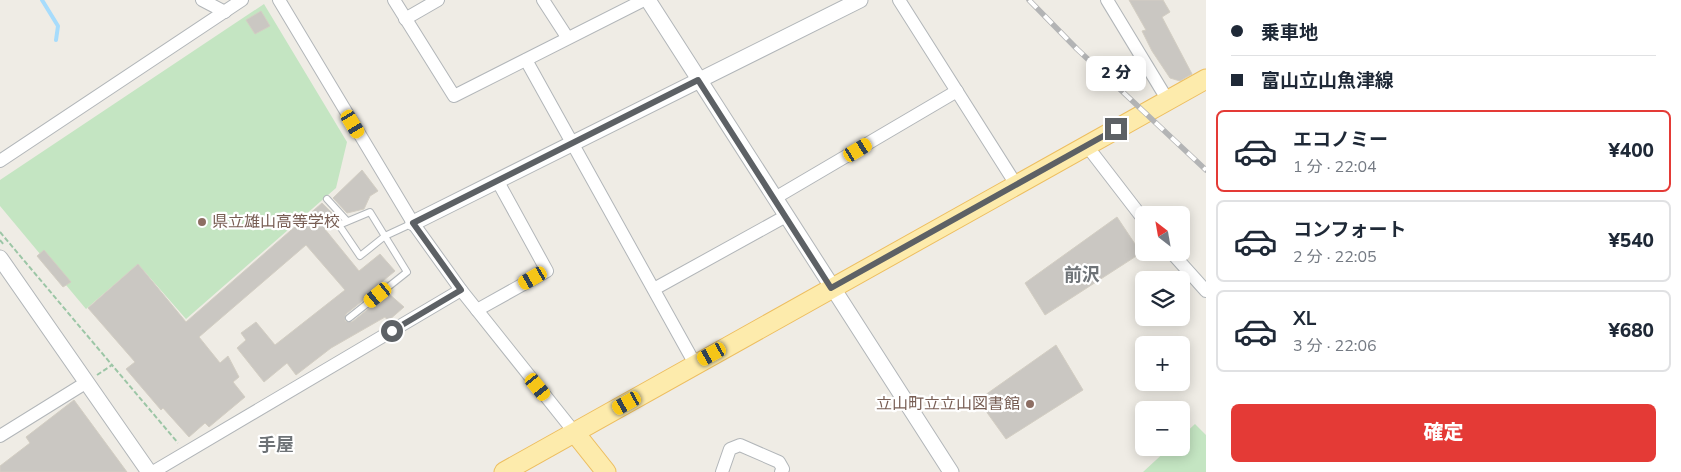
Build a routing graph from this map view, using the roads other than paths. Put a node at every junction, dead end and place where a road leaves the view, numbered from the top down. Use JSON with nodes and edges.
{"nodes":[{"id":1,"x":202,"y":0,"type":"edge"},
{"id":2,"x":242,"y":0,"type":"edge"},
{"id":3,"x":294,"y":0,"type":"edge"},
{"id":4,"x":394,"y":0,"type":"edge"},
{"id":5,"x":438,"y":0,"type":"edge"},
{"id":6,"x":542,"y":0,"type":"edge"},
{"id":7,"x":644,"y":0,"type":"edge"},
{"id":8,"x":648,"y":0,"type":"edge"},
{"id":9,"x":860,"y":0,"type":"edge"},
{"id":10,"x":899,"y":0,"type":"edge"},
{"id":11,"x":1107,"y":0,"type":"edge"},
{"id":12,"x":281,"y":4,"type":"edge"},
{"id":13,"x":225,"y":12,"type":"junction"},
{"id":14,"x":405,"y":19,"type":"junction"},
{"id":15,"x":568,"y":38,"type":"junction"},
{"id":16,"x":526,"y":60,"type":"junction"},
{"id":17,"x":1206,"y":79,"type":"edge"},
{"id":18,"x":698,"y":80,"type":"junction"},
{"id":19,"x":957,"y":91,"type":"junction"},
{"id":20,"x":1167,"y":99,"type":"junction"},
{"id":21,"x":572,"y":144,"type":"junction"},
{"id":22,"x":1087,"y":146,"type":"junction"},
{"id":23,"x":0,"y":161,"type":"edge"},
{"id":24,"x":497,"y":180,"type":"junction"},
{"id":25,"x":1017,"y":186,"type":"junction"},
{"id":26,"x":775,"y":198,"type":"junction"},
{"id":27,"x":327,"y":199,"type":"dead end"},
{"id":28,"x":1135,"y":208,"type":"edge"},
{"id":29,"x":786,"y":216,"type":"junction"},
{"id":30,"x":347,"y":221,"type":"junction"},
{"id":31,"x":413,"y":223,"type":"junction"},
{"id":32,"x":385,"y":236,"type":"junction"},
{"id":33,"x":0,"y":258,"type":"edge"},
{"id":34,"x":1179,"y":261,"type":"edge"},
{"id":35,"x":831,"y":288,"type":"junction"},
{"id":36,"x":654,"y":289,"type":"junction"},
{"id":37,"x":461,"y":290,"type":"junction"},
{"id":38,"x":1206,"y":291,"type":"edge"},
{"id":39,"x":477,"y":310,"type":"junction"},
{"id":40,"x":349,"y":318,"type":"dead end"},
{"id":41,"x":695,"y":364,"type":"junction"},
{"id":42,"x":91,"y":379,"type":"junction"},
{"id":43,"x":575,"y":432,"type":"junction"},
{"id":44,"x":0,"y":436,"type":"edge"},
{"id":45,"x":149,"y":472,"type":"edge"},
{"id":46,"x":153,"y":472,"type":"edge"},
{"id":47,"x":504,"y":472,"type":"edge"},
{"id":48,"x":606,"y":472,"type":"edge"},
{"id":49,"x":722,"y":472,"type":"edge"},
{"id":50,"x":781,"y":472,"type":"edge"},
{"id":51,"x":951,"y":472,"type":"edge"}],
"edges":[{"from":1,"to":13,"type":"street"},
{"from":2,"to":13,"type":"street"},
{"from":3,"to":12,"type":"street"},
{"from":4,"to":14,"type":"street"},
{"from":5,"to":14,"type":"street"},
{"from":6,"to":15,"type":"street"},
{"from":7,"to":15,"type":"street"},
{"from":8,"to":18,"type":"street"},
{"from":9,"to":18,"type":"street"},
{"from":10,"to":19,"type":"street"},
{"from":11,"to":20,"type":"street"},
{"from":12,"to":31,"type":"street"},
{"from":13,"to":23,"type":"street"},
{"from":14,"to":16,"type":"street"},
{"from":15,"to":16,"type":"street"},
{"from":16,"to":21,"type":"street"},
{"from":17,"to":20,"type":"main road"},
{"from":18,"to":21,"type":"street"},
{"from":18,"to":26,"type":"street"},
{"from":19,"to":25,"type":"street"},
{"from":19,"to":26,"type":"street"},
{"from":20,"to":22,"type":"main road"},
{"from":21,"to":24,"type":"street"},
{"from":21,"to":36,"type":"street"},
{"from":22,"to":25,"type":"main road"},
{"from":22,"to":28,"type":"street"},
{"from":24,"to":31,"type":"street"},
{"from":24,"to":39,"type":"street"},
{"from":25,"to":35,"type":"main road"},
{"from":26,"to":29,"type":"street"},
{"from":27,"to":30,"type":"lane"},
{"from":29,"to":35,"type":"street"},
{"from":29,"to":36,"type":"street"},
{"from":30,"to":32,"type":"lane"},
{"from":30,"to":32,"type":"lane"},
{"from":31,"to":32,"type":"lane"},
{"from":31,"to":37,"type":"street"},
{"from":32,"to":40,"type":"lane"},
{"from":33,"to":42,"type":"street"},
{"from":34,"to":38,"type":"street"},
{"from":35,"to":41,"type":"main road"},
{"from":35,"to":51,"type":"street"},
{"from":36,"to":41,"type":"street"},
{"from":37,"to":39,"type":"street"},
{"from":37,"to":46,"type":"street"},
{"from":39,"to":43,"type":"street"},
{"from":41,"to":43,"type":"main road"},
{"from":42,"to":44,"type":"street"},
{"from":42,"to":45,"type":"street"},
{"from":43,"to":47,"type":"main road"},
{"from":43,"to":48,"type":"main road"},
{"from":49,"to":50,"type":"street"}]}
